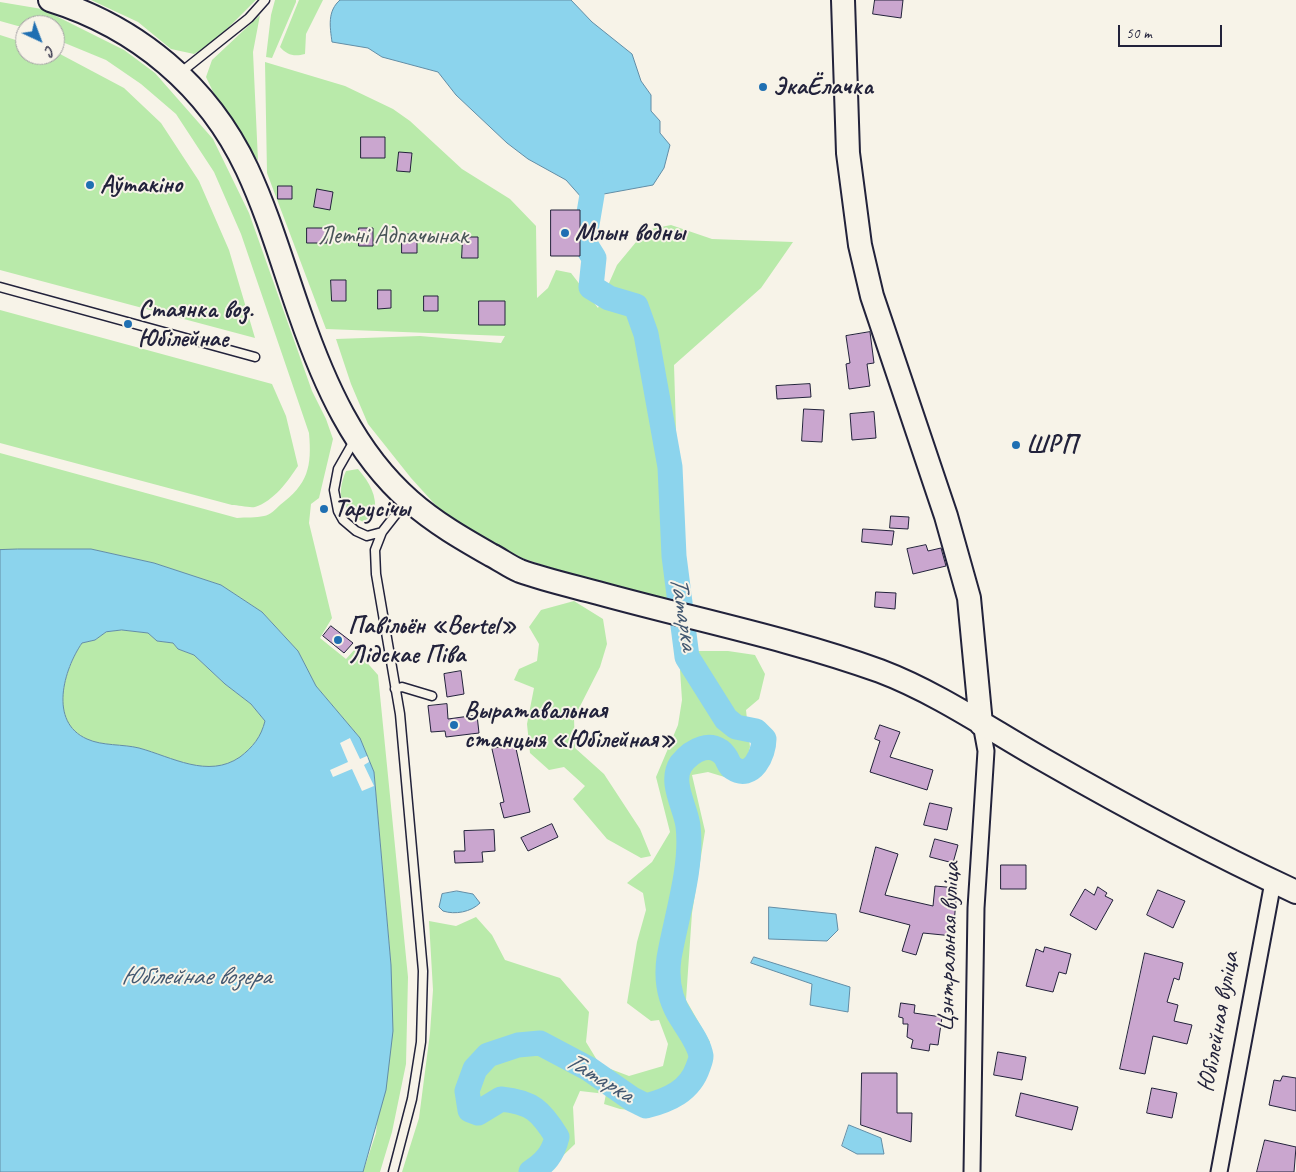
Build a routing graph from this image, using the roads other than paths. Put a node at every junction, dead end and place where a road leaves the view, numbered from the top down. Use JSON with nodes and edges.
{"nodes":[{"id":1,"x":50,"y":0,"type":"edge"},
{"id":2,"x":265,"y":0,"type":"edge"},
{"id":3,"x":843,"y":0,"type":"edge"},
{"id":4,"x":179,"y":73,"type":"junction"},
{"id":5,"x":0,"y":286,"type":"edge"},
{"id":6,"x":255,"y":356,"type":"dead end"},
{"id":7,"x":356,"y":437,"type":"junction"},
{"id":8,"x":408,"y":499,"type":"junction"},
{"id":9,"x":382,"y":532,"type":"junction"},
{"id":10,"x":395,"y":689,"type":"junction"},
{"id":11,"x":432,"y":696,"type":"dead end"},
{"id":12,"x":981,"y":724,"type":"junction"},
{"id":13,"x":1273,"y":882,"type":"junction"},
{"id":14,"x":1296,"y":892,"type":"edge"},
{"id":15,"x":393,"y":1172,"type":"edge"},
{"id":16,"x":972,"y":1172,"type":"edge"},
{"id":17,"x":1219,"y":1172,"type":"edge"}],
"edges":[{"from":1,"to":4,"type":"street"},
{"from":2,"to":4,"type":"lane"},
{"from":3,"to":12,"type":"street"},
{"from":4,"to":7,"type":"street"},
{"from":5,"to":6,"type":"lane"},
{"from":7,"to":8,"type":"street"},
{"from":7,"to":9,"type":"lane"},
{"from":8,"to":9,"type":"lane"},
{"from":8,"to":12,"type":"street"},
{"from":9,"to":10,"type":"lane"},
{"from":10,"to":11,"type":"lane"},
{"from":10,"to":15,"type":"lane"},
{"from":12,"to":13,"type":"street"},
{"from":12,"to":16,"type":"street","name":"Цэнтральная вуліца"},
{"from":13,"to":14,"type":"street"},
{"from":13,"to":17,"type":"street","name":"Юбілейная вуліца"}]}
